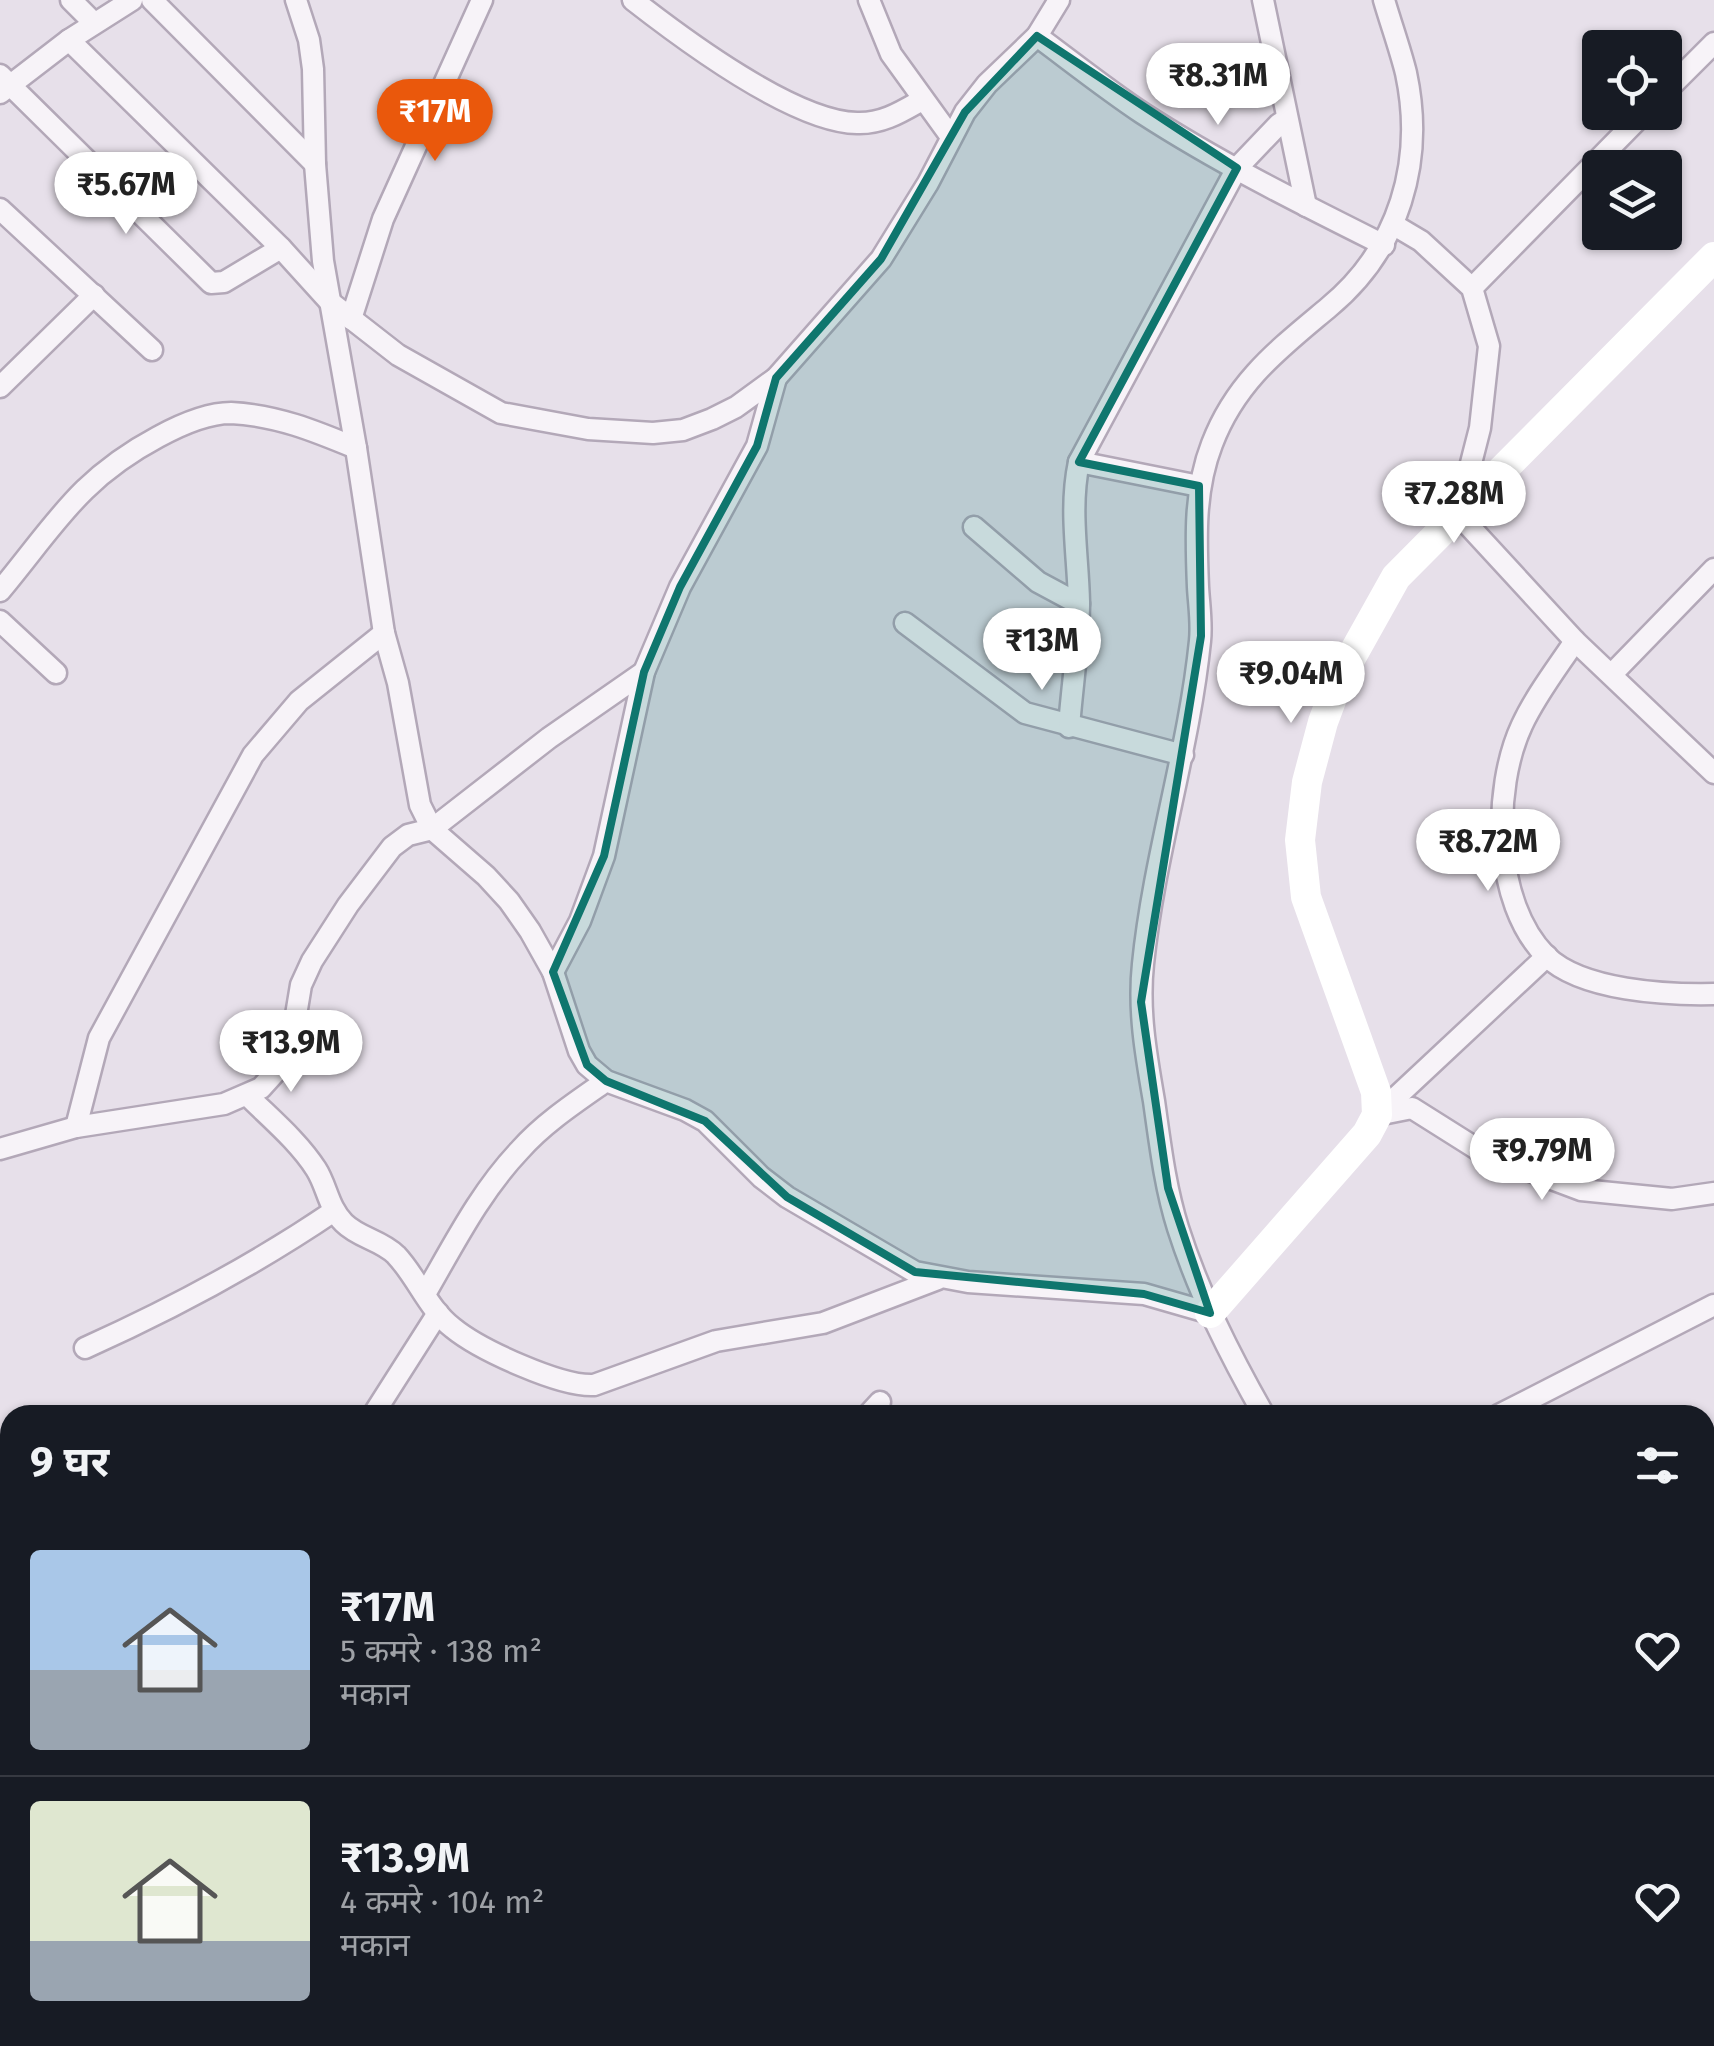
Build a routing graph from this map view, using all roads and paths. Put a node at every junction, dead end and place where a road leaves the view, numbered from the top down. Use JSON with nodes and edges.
{"nodes":[{"id":1,"x":71,"y":0,"type":"edge"},
{"id":2,"x":132,"y":0,"type":"edge"},
{"id":3,"x":152,"y":0,"type":"edge"},
{"id":4,"x":296,"y":0,"type":"edge"},
{"id":5,"x":482,"y":0,"type":"edge"},
{"id":6,"x":633,"y":0,"type":"edge"},
{"id":7,"x":870,"y":0,"type":"edge"},
{"id":8,"x":1059,"y":0,"type":"edge"},
{"id":9,"x":1264,"y":0,"type":"edge"},
{"id":10,"x":1384,"y":0,"type":"edge"},
{"id":11,"x":94,"y":23,"type":"junction"},
{"id":12,"x":1037,"y":36,"type":"junction"},
{"id":13,"x":69,"y":40,"type":"junction"},
{"id":14,"x":1714,"y":43,"type":"edge"},
{"id":15,"x":1682,"y":75,"type":"edge"},
{"id":16,"x":3,"y":85,"type":"edge"},
{"id":17,"x":922,"y":100,"type":"junction"},
{"id":18,"x":1287,"y":120,"type":"junction"},
{"id":19,"x":1627,"y":130,"type":"edge"},
{"id":20,"x":952,"y":137,"type":"junction"},
{"id":21,"x":315,"y":164,"type":"junction"},
{"id":22,"x":1237,"y":168,"type":"junction"},
{"id":23,"x":1306,"y":206,"type":"junction"},
{"id":24,"x":0,"y":209,"type":"edge"},
{"id":25,"x":1389,"y":235,"type":"junction"},
{"id":26,"x":280,"y":248,"type":"junction"},
{"id":27,"x":1714,"y":257,"type":"edge"},
{"id":28,"x":1472,"y":288,"type":"junction"},
{"id":29,"x":94,"y":295,"type":"junction"},
{"id":30,"x":330,"y":302,"type":"junction"},
{"id":31,"x":351,"y":319,"type":"junction"},
{"id":32,"x":152,"y":350,"type":"dead end"},
{"id":33,"x":776,"y":378,"type":"junction"},
{"id":34,"x":0,"y":387,"type":"edge"},
{"id":35,"x":356,"y":448,"type":"junction"},
{"id":36,"x":1078,"y":462,"type":"junction"},
{"id":37,"x":1200,"y":486,"type":"junction"},
{"id":38,"x":1458,"y":514,"type":"junction"},
{"id":39,"x":974,"y":527,"type":"dead end"},
{"id":40,"x":1714,"y":569,"type":"edge"},
{"id":41,"x":0,"y":590,"type":"edge"},
{"id":42,"x":1079,"y":604,"type":"junction"},
{"id":43,"x":0,"y":621,"type":"edge"},
{"id":44,"x":906,"y":623,"type":"dead end"},
{"id":45,"x":384,"y":633,"type":"junction"},
{"id":46,"x":1575,"y":641,"type":"junction"},
{"id":47,"x":644,"y":672,"type":"junction"},
{"id":48,"x":56,"y":673,"type":"dead end"},
{"id":49,"x":1612,"y":674,"type":"junction"},
{"id":50,"x":1069,"y":727,"type":"junction"},
{"id":51,"x":1183,"y":755,"type":"junction"},
{"id":52,"x":1714,"y":773,"type":"edge"},
{"id":53,"x":432,"y":829,"type":"junction"},
{"id":54,"x":1547,"y":956,"type":"junction"},
{"id":55,"x":553,"y":972,"type":"junction"},
{"id":56,"x":1714,"y":994,"type":"edge"},
{"id":57,"x":606,"y":1081,"type":"junction"},
{"id":58,"x":247,"y":1095,"type":"junction"},
{"id":59,"x":1377,"y":1115,"type":"junction"},
{"id":60,"x":76,"y":1127,"type":"junction"},
{"id":61,"x":0,"y":1149,"type":"edge"},
{"id":62,"x":1714,"y":1194,"type":"edge"},
{"id":63,"x":334,"y":1211,"type":"junction"},
{"id":64,"x":938,"y":1279,"type":"junction"},
{"id":65,"x":426,"y":1294,"type":"junction"},
{"id":66,"x":1714,"y":1305,"type":"edge"},
{"id":67,"x":438,"y":1313,"type":"junction"},
{"id":68,"x":1210,"y":1314,"type":"junction"},
{"id":69,"x":85,"y":1348,"type":"dead end"},
{"id":70,"x":380,"y":1405,"type":"edge"},
{"id":71,"x":1259,"y":1405,"type":"edge"},
{"id":72,"x":1518,"y":1405,"type":"edge"}],
"edges":[{"from":1,"to":11,"type":"street"},
{"from":2,"to":11,"type":"street"},
{"from":3,"to":21,"type":"street"},
{"from":4,"to":21,"type":"street"},
{"from":5,"to":31,"type":"street"},
{"from":6,"to":17,"type":"street"},
{"from":7,"to":17,"type":"street"},
{"from":8,"to":12,"type":"street"},
{"from":9,"to":18,"type":"street"},
{"from":10,"to":25,"type":"street"},
{"from":11,"to":13,"type":"street"},
{"from":12,"to":20,"type":"street"},
{"from":12,"to":22,"type":"street"},
{"from":13,"to":16,"type":"street"},
{"from":13,"to":26,"type":"street"},
{"from":14,"to":15,"type":"street"},
{"from":16,"to":26,"type":"street"},
{"from":17,"to":20,"type":"street"},
{"from":18,"to":22,"type":"street"},
{"from":18,"to":23,"type":"street"},
{"from":19,"to":28,"type":"street"},
{"from":20,"to":33,"type":"street"},
{"from":21,"to":30,"type":"street"},
{"from":22,"to":23,"type":"street"},
{"from":22,"to":36,"type":"street"},
{"from":23,"to":25,"type":"street"},
{"from":24,"to":29,"type":"street"},
{"from":25,"to":28,"type":"street"},
{"from":25,"to":37,"type":"street"},
{"from":26,"to":30,"type":"street"},
{"from":27,"to":38,"type":"street"},
{"from":28,"to":38,"type":"street"},
{"from":29,"to":32,"type":"street"},
{"from":29,"to":34,"type":"street"},
{"from":30,"to":31,"type":"street"},
{"from":30,"to":35,"type":"street"},
{"from":31,"to":33,"type":"street"},
{"from":33,"to":47,"type":"street"},
{"from":35,"to":41,"type":"street"},
{"from":35,"to":45,"type":"street"},
{"from":36,"to":37,"type":"street"},
{"from":36,"to":42,"type":"street"},
{"from":37,"to":51,"type":"street"},
{"from":38,"to":46,"type":"street"},
{"from":38,"to":59,"type":"street"},
{"from":39,"to":42,"type":"street"},
{"from":40,"to":49,"type":"street"},
{"from":42,"to":50,"type":"street"},
{"from":43,"to":48,"type":"street"},
{"from":44,"to":50,"type":"street"},
{"from":45,"to":53,"type":"street"},
{"from":45,"to":60,"type":"street"},
{"from":46,"to":49,"type":"street"},
{"from":46,"to":54,"type":"street"},
{"from":47,"to":53,"type":"street"},
{"from":47,"to":55,"type":"street"},
{"from":49,"to":52,"type":"street"},
{"from":50,"to":51,"type":"street"},
{"from":51,"to":68,"type":"street"},
{"from":53,"to":55,"type":"street"},
{"from":53,"to":58,"type":"street"},
{"from":54,"to":56,"type":"street"},
{"from":54,"to":59,"type":"street"},
{"from":55,"to":57,"type":"street"},
{"from":57,"to":64,"type":"street"},
{"from":57,"to":65,"type":"street"},
{"from":58,"to":60,"type":"street"},
{"from":58,"to":63,"type":"street"},
{"from":59,"to":62,"type":"street"},
{"from":59,"to":68,"type":"street"},
{"from":60,"to":61,"type":"street"},
{"from":63,"to":65,"type":"street"},
{"from":63,"to":69,"type":"street"},
{"from":64,"to":67,"type":"street"},
{"from":64,"to":68,"type":"street"},
{"from":65,"to":67,"type":"street"},
{"from":66,"to":72,"type":"street"},
{"from":67,"to":70,"type":"street"},
{"from":68,"to":71,"type":"street"}]}
